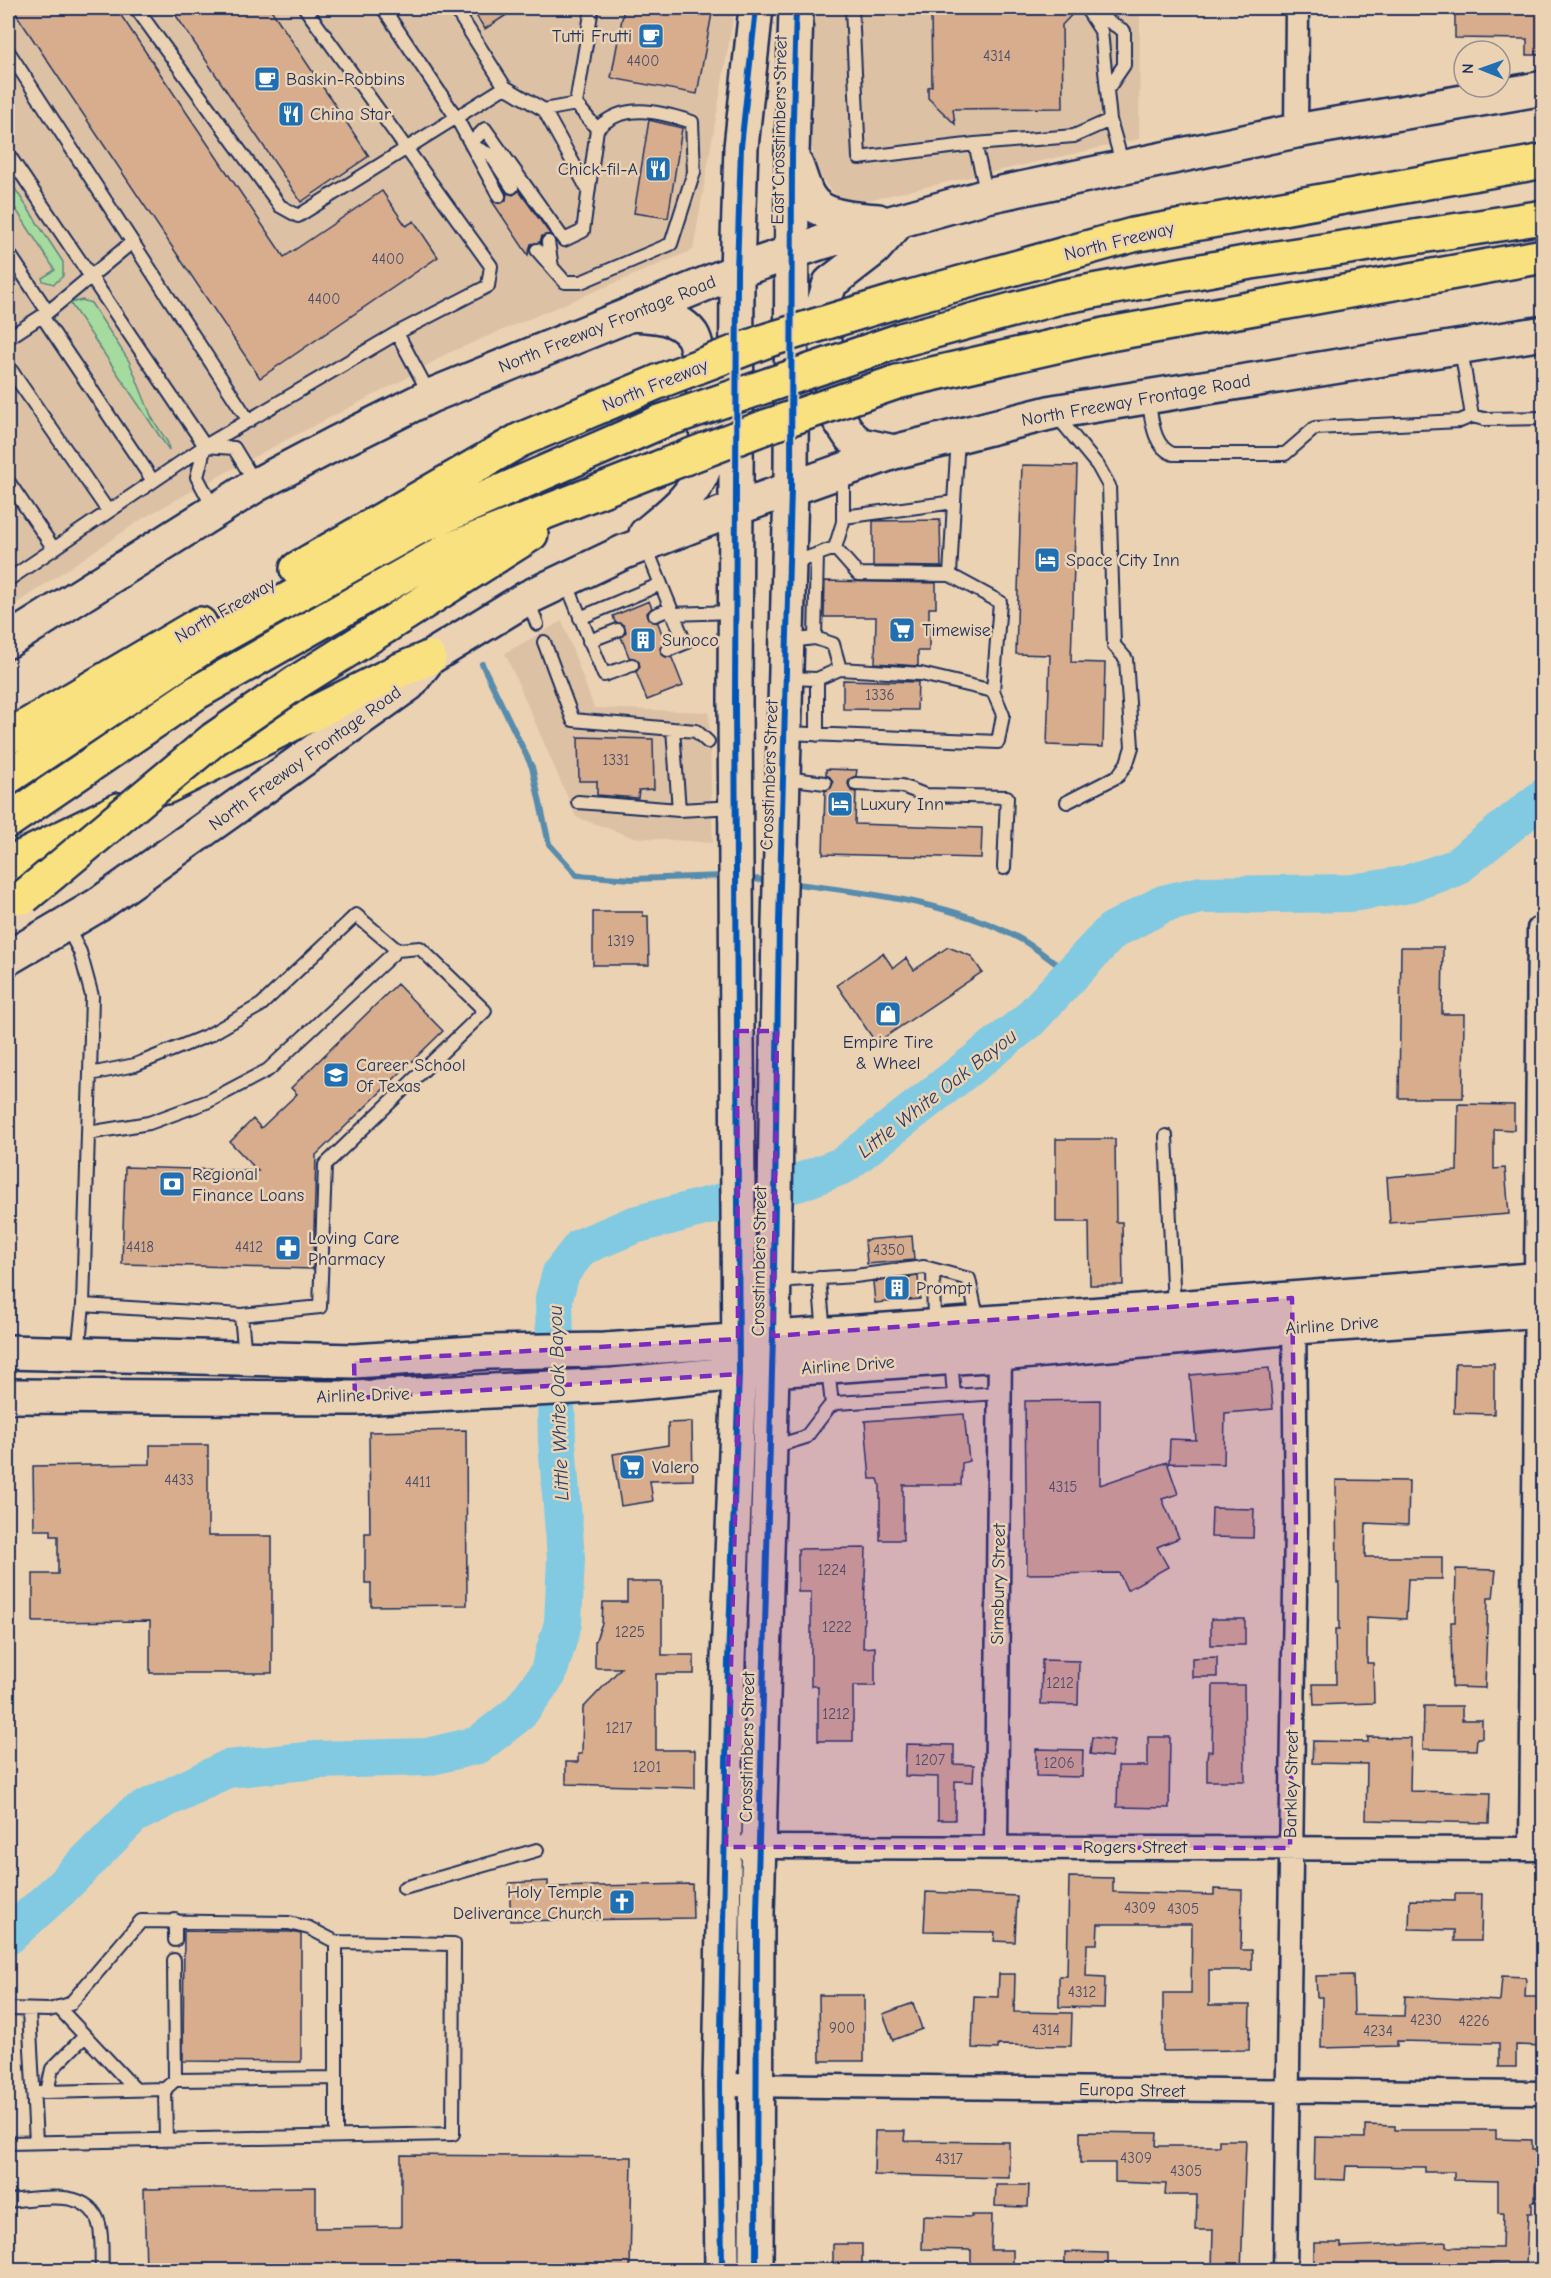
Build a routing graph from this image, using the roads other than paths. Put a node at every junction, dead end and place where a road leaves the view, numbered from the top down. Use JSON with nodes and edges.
{"nodes":[{"id":1,"x":136,"y":8,"type":"edge"},
{"id":2,"x":305,"y":8,"type":"edge"},
{"id":3,"x":383,"y":8,"type":"edge"},
{"id":4,"x":455,"y":8,"type":"edge"},
{"id":5,"x":592,"y":8,"type":"edge"},
{"id":6,"x":756,"y":8,"type":"edge"},
{"id":7,"x":796,"y":8,"type":"edge"},
{"id":8,"x":852,"y":8,"type":"edge"},
{"id":9,"x":1086,"y":8,"type":"edge"},
{"id":10,"x":1297,"y":8,"type":"edge"},
{"id":11,"x":8,"y":51,"type":"edge"},
{"id":12,"x":506,"y":87,"type":"junction"},
{"id":13,"x":1544,"y":88,"type":"edge"},
{"id":14,"x":1107,"y":90,"type":"junction"},
{"id":15,"x":576,"y":104,"type":"junction"},
{"id":16,"x":544,"y":110,"type":"junction"},
{"id":17,"x":456,"y":117,"type":"junction"},
{"id":18,"x":1110,"y":120,"type":"junction"},
{"id":19,"x":597,"y":129,"type":"junction"},
{"id":20,"x":1296,"y":131,"type":"junction"},
{"id":21,"x":472,"y":144,"type":"junction"},
{"id":22,"x":975,"y":144,"type":"junction"},
{"id":23,"x":404,"y":148,"type":"junction"},
{"id":24,"x":8,"y":154,"type":"edge"},
{"id":25,"x":792,"y":154,"type":"junction"},
{"id":26,"x":1544,"y":161,"type":"edge"},
{"id":27,"x":1123,"y":166,"type":"junction"},
{"id":28,"x":512,"y":187,"type":"dead end"},
{"id":29,"x":587,"y":188,"type":"junction"},
{"id":30,"x":499,"y":196,"type":"dead end"},
{"id":31,"x":987,"y":196,"type":"junction"},
{"id":32,"x":1544,"y":218,"type":"edge"},
{"id":33,"x":898,"y":222,"type":"junction"},
{"id":34,"x":548,"y":242,"type":"dead end"},
{"id":35,"x":131,"y":243,"type":"junction"},
{"id":36,"x":537,"y":250,"type":"dead end"},
{"id":37,"x":8,"y":252,"type":"edge"},
{"id":38,"x":792,"y":252,"type":"junction"},
{"id":39,"x":1544,"y":256,"type":"edge"},
{"id":40,"x":552,"y":269,"type":"junction"},
{"id":41,"x":737,"y":271,"type":"junction"},
{"id":42,"x":89,"y":275,"type":"junction"},
{"id":43,"x":45,"y":314,"type":"junction"},
{"id":44,"x":630,"y":314,"type":"junction"},
{"id":45,"x":397,"y":333,"type":"junction"},
{"id":46,"x":1544,"y":333,"type":"edge"},
{"id":47,"x":8,"y":338,"type":"edge"},
{"id":48,"x":1460,"y":347,"type":"junction"},
{"id":49,"x":8,"y":366,"type":"edge"},
{"id":50,"x":430,"y":396,"type":"junction"},
{"id":51,"x":1148,"y":397,"type":"junction"},
{"id":52,"x":1053,"y":412,"type":"junction"},
{"id":53,"x":1472,"y":416,"type":"junction"},
{"id":54,"x":1544,"y":418,"type":"edge"},
{"id":55,"x":249,"y":421,"type":"junction"},
{"id":56,"x":958,"y":436,"type":"junction"},
{"id":57,"x":205,"y":446,"type":"junction"},
{"id":58,"x":894,"y":452,"type":"junction"},
{"id":59,"x":843,"y":471,"type":"junction"},
{"id":60,"x":8,"y":481,"type":"edge"},
{"id":61,"x":153,"y":481,"type":"junction"},
{"id":62,"x":614,"y":484,"type":"junction"},
{"id":63,"x":256,"y":485,"type":"junction"},
{"id":64,"x":791,"y":489,"type":"junction"},
{"id":65,"x":954,"y":502,"type":"junction"},
{"id":66,"x":737,"y":508,"type":"junction"},
{"id":67,"x":215,"y":511,"type":"junction"},
{"id":68,"x":108,"y":512,"type":"junction"},
{"id":69,"x":843,"y":517,"type":"junction"},
{"id":70,"x":634,"y":548,"type":"junction"},
{"id":71,"x":835,"y":548,"type":"junction"},
{"id":72,"x":54,"y":549,"type":"junction"},
{"id":73,"x":803,"y":559,"type":"junction"},
{"id":74,"x":950,"y":575,"type":"junction"},
{"id":75,"x":8,"y":580,"type":"edge"},
{"id":76,"x":565,"y":580,"type":"junction"},
{"id":77,"x":661,"y":584,"type":"junction"},
{"id":78,"x":671,"y":611,"type":"junction"},
{"id":79,"x":735,"y":612,"type":"junction"},
{"id":80,"x":655,"y":615,"type":"dead end"},
{"id":81,"x":580,"y":618,"type":"junction"},
{"id":82,"x":618,"y":630,"type":"dead end"},
{"id":83,"x":801,"y":639,"type":"junction"},
{"id":84,"x":8,"y":641,"type":"edge"},
{"id":85,"x":589,"y":641,"type":"junction"},
{"id":86,"x":544,"y":642,"type":"dead end"},
{"id":87,"x":668,"y":650,"type":"dead end"},
{"id":88,"x":429,"y":658,"type":"junction"},
{"id":89,"x":633,"y":665,"type":"dead end"},
{"id":90,"x":840,"y":669,"type":"junction"},
{"id":91,"x":802,"y":679,"type":"junction"},
{"id":92,"x":993,"y":691,"type":"junction"},
{"id":93,"x":673,"y":729,"type":"junction"},
{"id":94,"x":14,"y":731,"type":"edge"},
{"id":95,"x":801,"y":734,"type":"junction"},
{"id":96,"x":708,"y":742,"type":"dead end"},
{"id":97,"x":736,"y":774,"type":"junction"},
{"id":98,"x":8,"y":777,"type":"edge"},
{"id":99,"x":784,"y":778,"type":"junction"},
{"id":100,"x":825,"y":783,"type":"dead end"},
{"id":101,"x":856,"y":784,"type":"dead end"},
{"id":102,"x":578,"y":802,"type":"dead end"},
{"id":103,"x":1067,"y":802,"type":"dead end"},
{"id":104,"x":679,"y":810,"type":"junction"},
{"id":105,"x":8,"y":821,"type":"edge"},
{"id":106,"x":736,"y":821,"type":"junction"},
{"id":107,"x":8,"y":864,"type":"edge"},
{"id":108,"x":1004,"y":868,"type":"dead end"},
{"id":109,"x":16,"y":902,"type":"edge"},
{"id":110,"x":65,"y":925,"type":"junction"},
{"id":111,"x":1539,"y":929,"type":"dead end"},
{"id":112,"x":397,"y":951,"type":"junction"},
{"id":113,"x":8,"y":958,"type":"edge"},
{"id":114,"x":737,"y":1031,"type":"junction"},
{"id":115,"x":777,"y":1031,"type":"junction"},
{"id":116,"x":90,"y":1074,"type":"junction"},
{"id":117,"x":88,"y":1133,"type":"junction"},
{"id":118,"x":1166,"y":1136,"type":"dead end"},
{"id":119,"x":933,"y":1270,"type":"junction"},
{"id":120,"x":819,"y":1278,"type":"junction"},
{"id":121,"x":773,"y":1281,"type":"junction"},
{"id":122,"x":1539,"y":1294,"type":"edge"},
{"id":123,"x":83,"y":1305,"type":"junction"},
{"id":124,"x":1174,"y":1308,"type":"junction"},
{"id":125,"x":1294,"y":1312,"type":"junction"},
{"id":126,"x":241,"y":1315,"type":"junction"},
{"id":127,"x":988,"y":1323,"type":"junction"},
{"id":128,"x":934,"y":1326,"type":"junction"},
{"id":129,"x":824,"y":1333,"type":"junction"},
{"id":130,"x":773,"y":1336,"type":"junction"},
{"id":131,"x":738,"y":1339,"type":"junction"},
{"id":132,"x":8,"y":1352,"type":"edge"},
{"id":133,"x":78,"y":1354,"type":"junction"},
{"id":134,"x":1000,"y":1354,"type":"junction"},
{"id":135,"x":951,"y":1358,"type":"junction"},
{"id":136,"x":245,"y":1359,"type":"junction"},
{"id":137,"x":354,"y":1361,"type":"junction"},
{"id":138,"x":828,"y":1366,"type":"junction"},
{"id":139,"x":772,"y":1370,"type":"junction"},
{"id":140,"x":739,"y":1374,"type":"junction"},
{"id":141,"x":1000,"y":1393,"type":"junction"},
{"id":142,"x":8,"y":1396,"type":"edge"},
{"id":143,"x":954,"y":1396,"type":"junction"},
{"id":144,"x":355,"y":1398,"type":"junction"},
{"id":145,"x":831,"y":1406,"type":"junction"},
{"id":146,"x":770,"y":1448,"type":"junction"},
{"id":147,"x":763,"y":1659,"type":"junction"},
{"id":148,"x":728,"y":1660,"type":"junction"},
{"id":149,"x":996,"y":1846,"type":"junction"},
{"id":150,"x":726,"y":1847,"type":"junction"},
{"id":151,"x":760,"y":1847,"type":"junction"},
{"id":152,"x":1290,"y":1848,"type":"junction"},
{"id":153,"x":1537,"y":1849,"type":"edge"},
{"id":154,"x":537,"y":1850,"type":"dead end"},
{"id":155,"x":404,"y":1888,"type":"dead end"},
{"id":156,"x":175,"y":1920,"type":"junction"},
{"id":157,"x":175,"y":1940,"type":"dead end"},
{"id":158,"x":336,"y":1942,"type":"junction"},
{"id":159,"x":174,"y":1960,"type":"dead end"},
{"id":160,"x":58,"y":2007,"type":"junction"},
{"id":161,"x":8,"y":2009,"type":"edge"},
{"id":162,"x":29,"y":2011,"type":"junction"},
{"id":163,"x":85,"y":2036,"type":"junction"},
{"id":164,"x":336,"y":2078,"type":"junction"},
{"id":165,"x":176,"y":2080,"type":"junction"},
{"id":166,"x":720,"y":2085,"type":"junction"},
{"id":167,"x":757,"y":2085,"type":"junction"},
{"id":168,"x":135,"y":2089,"type":"junction"},
{"id":169,"x":165,"y":2089,"type":"junction"},
{"id":170,"x":41,"y":2092,"type":"junction"},
{"id":171,"x":1287,"y":2093,"type":"junction"},
{"id":172,"x":1544,"y":2093,"type":"edge"},
{"id":173,"x":336,"y":2136,"type":"junction"},
{"id":174,"x":166,"y":2139,"type":"junction"},
{"id":175,"x":36,"y":2142,"type":"junction"},
{"id":176,"x":8,"y":2143,"type":"edge"},
{"id":177,"x":8,"y":2201,"type":"edge"},
{"id":178,"x":102,"y":2271,"type":"edge"},
{"id":179,"x":722,"y":2271,"type":"edge"},
{"id":180,"x":756,"y":2271,"type":"edge"},
{"id":181,"x":1285,"y":2271,"type":"edge"}],
"edges":[{"from":1,"to":23,"type":"lane"},
{"from":2,"to":23,"type":"lane"},
{"from":3,"to":17,"type":"lane"},
{"from":4,"to":12,"type":"lane"},
{"from":5,"to":15,"type":"lane"},
{"from":6,"to":41,"type":"main road","name":"East Crosstimbers Street"},
{"from":7,"to":25,"type":"main road","name":"East Crosstimbers Street"},
{"from":8,"to":22,"type":"lane"},
{"from":9,"to":14,"type":"lane"},
{"from":9,"to":14,"type":"lane"},
{"from":10,"to":20,"type":"street"},
{"from":11,"to":35,"type":"lane"},
{"from":12,"to":16,"type":"lane"},
{"from":12,"to":17,"type":"lane"},
{"from":13,"to":20,"type":"main road","name":"North Freeway Frontage Road"},
{"from":14,"to":18,"type":"lane"},
{"from":15,"to":16,"type":"lane"},
{"from":15,"to":19,"type":"lane"},
{"from":16,"to":29,"type":"lane"},
{"from":17,"to":21,"type":"lane"},
{"from":17,"to":23,"type":"lane"},
{"from":18,"to":22,"type":"lane"},
{"from":18,"to":27,"type":"lane"},
{"from":19,"to":29,"type":"lane"},
{"from":19,"to":40,"type":"lane"},
{"from":20,"to":27,"type":"main road","name":"North Freeway Frontage Road"},
{"from":21,"to":28,"type":"lane"},
{"from":21,"to":29,"type":"lane"},
{"from":21,"to":30,"type":"lane"},
{"from":22,"to":31,"type":"lane"},
{"from":23,"to":45,"type":"lane"},
{"from":24,"to":42,"type":"lane"},
{"from":25,"to":33,"type":"main road"},
{"from":25,"to":38,"type":"main road","name":"East Crosstimbers Street"},
{"from":26,"to":94,"type":"highway","name":"North Freeway","bridge":true},
{"from":27,"to":31,"type":"main road","name":"North Freeway Frontage Road"},
{"from":31,"to":33,"type":"main road","name":"North Freeway Frontage Road"},
{"from":32,"to":98,"type":"highway","name":"North Freeway","bridge":true},
{"from":33,"to":38,"type":"main road","name":"North Freeway Frontage Road"},
{"from":33,"to":58,"type":"main road"},
{"from":34,"to":40,"type":"lane"},
{"from":35,"to":42,"type":"lane"},
{"from":35,"to":55,"type":"lane"},
{"from":36,"to":40,"type":"lane"},
{"from":37,"to":43,"type":"lane"},
{"from":38,"to":41,"type":"main road","name":"North Freeway Frontage Road"},
{"from":38,"to":64,"type":"main road","name":"Crosstimbers Street"},
{"from":39,"to":62,"type":"highway","bridge":true},
{"from":41,"to":44,"type":"main road","name":"North Freeway Frontage Road"},
{"from":41,"to":66,"type":"main road","name":"Crosstimbers Street"},
{"from":42,"to":43,"type":"lane"},
{"from":42,"to":57,"type":"lane"},
{"from":43,"to":47,"type":"lane"},
{"from":43,"to":61,"type":"lane"},
{"from":44,"to":50,"type":"main road","name":"North Freeway Frontage Road"},
{"from":44,"to":70,"type":"main road"},
{"from":45,"to":50,"type":"lane"},
{"from":45,"to":55,"type":"lane"},
{"from":46,"to":48,"type":"main road","name":"North Freeway Frontage Road"},
{"from":48,"to":51,"type":"main road","name":"North Freeway Frontage Road"},
{"from":48,"to":53,"type":"lane"},
{"from":49,"to":68,"type":"lane"},
{"from":50,"to":63,"type":"main road","name":"North Freeway Frontage Road"},
{"from":51,"to":52,"type":"main road","name":"North Freeway Frontage Road"},
{"from":51,"to":53,"type":"lane"},
{"from":52,"to":56,"type":"main road","name":"North Freeway Frontage Road"},
{"from":52,"to":103,"type":"lane"},
{"from":53,"to":54,"type":"lane"},
{"from":55,"to":57,"type":"lane"},
{"from":56,"to":58,"type":"main road","name":"North Freeway Frontage Road"},
{"from":56,"to":65,"type":"lane"},
{"from":57,"to":61,"type":"lane"},
{"from":57,"to":63,"type":"lane"},
{"from":57,"to":67,"type":"lane"},
{"from":58,"to":59,"type":"main road","name":"North Freeway Frontage Road"},
{"from":59,"to":64,"type":"main road","name":"North Freeway Frontage Road"},
{"from":59,"to":69,"type":"lane"},
{"from":60,"to":72,"type":"lane"},
{"from":61,"to":68,"type":"lane"},
{"from":62,"to":105,"type":"highway"},
{"from":62,"to":109,"type":"highway","bridge":true},
{"from":63,"to":67,"type":"main road","name":"North Freeway Frontage Road"},
{"from":64,"to":66,"type":"main road","name":"North Freeway Frontage Road"},
{"from":64,"to":73,"type":"main road","name":"Crosstimbers Street"},
{"from":65,"to":69,"type":"lane"},
{"from":65,"to":74,"type":"lane"},
{"from":66,"to":70,"type":"main road","name":"North Freeway Frontage Road"},
{"from":66,"to":79,"type":"main road","name":"Crosstimbers Street"},
{"from":67,"to":84,"type":"main road","name":"North Freeway Frontage Road"},
{"from":68,"to":72,"type":"lane"},
{"from":69,"to":71,"type":"lane"},
{"from":70,"to":76,"type":"main road","name":"North Freeway Frontage Road"},
{"from":70,"to":77,"type":"lane"},
{"from":71,"to":73,"type":"lane"},
{"from":71,"to":74,"type":"lane"},
{"from":72,"to":75,"type":"lane"},
{"from":73,"to":83,"type":"main road","name":"Crosstimbers Street"},
{"from":74,"to":92,"type":"lane"},
{"from":76,"to":81,"type":"lane"},
{"from":76,"to":88,"type":"main road","name":"North Freeway Frontage Road"},
{"from":77,"to":78,"type":"lane"},
{"from":77,"to":81,"type":"lane"},
{"from":78,"to":79,"type":"lane"},
{"from":78,"to":80,"type":"lane"},
{"from":78,"to":87,"type":"lane"},
{"from":79,"to":97,"type":"main road","name":"Crosstimbers Street"},
{"from":81,"to":85,"type":"lane"},
{"from":82,"to":85,"type":"lane"},
{"from":83,"to":90,"type":"lane"},
{"from":83,"to":91,"type":"main road","name":"Crosstimbers Street"},
{"from":85,"to":89,"type":"lane"},
{"from":86,"to":93,"type":"lane"},
{"from":88,"to":107,"type":"highway"},
{"from":88,"to":110,"type":"main road","name":"North Freeway Frontage Road"},
{"from":90,"to":91,"type":"lane"},
{"from":90,"to":92,"type":"lane"},
{"from":91,"to":95,"type":"main road","name":"Crosstimbers Street"},
{"from":92,"to":95,"type":"lane"},
{"from":93,"to":96,"type":"lane"},
{"from":93,"to":104,"type":"lane"},
{"from":95,"to":99,"type":"main road","name":"Crosstimbers Street"},
{"from":97,"to":99,"type":"main road"},
{"from":97,"to":106,"type":"main road","name":"Crosstimbers Street"},
{"from":99,"to":100,"type":"lane"},
{"from":99,"to":115,"type":"main road","name":"Crosstimbers Street"},
{"from":101,"to":108,"type":"lane"},
{"from":102,"to":104,"type":"lane"},
{"from":104,"to":106,"type":"lane"},
{"from":106,"to":114,"type":"main road","name":"Crosstimbers Street"},
{"from":110,"to":113,"type":"main road","name":"North Freeway Frontage Road"},
{"from":110,"to":116,"type":"lane"},
{"from":111,"to":122,"type":"street"},
{"from":112,"to":116,"type":"lane"},
{"from":112,"to":117,"type":"lane"},
{"from":112,"to":126,"type":"lane"},
{"from":114,"to":115,"type":"main road"},
{"from":114,"to":131,"type":"main road","name":"Crosstimbers Street"},
{"from":115,"to":121,"type":"main road","name":"Crosstimbers Street"},
{"from":116,"to":117,"type":"lane"},
{"from":117,"to":123,"type":"lane"},
{"from":118,"to":124,"type":"lane"},
{"from":119,"to":120,"type":"lane"},
{"from":119,"to":127,"type":"lane"},
{"from":119,"to":128,"type":"lane"},
{"from":120,"to":121,"type":"lane"},
{"from":120,"to":129,"type":"lane"},
{"from":121,"to":130,"type":"main road","name":"Crosstimbers Street"},
{"from":122,"to":125,"type":"main road","name":"Airline Drive"},
{"from":122,"to":153,"type":"street"},
{"from":123,"to":126,"type":"lane"},
{"from":123,"to":133,"type":"lane"},
{"from":124,"to":125,"type":"main road","name":"Airline Drive"},
{"from":124,"to":127,"type":"main road","name":"Airline Drive"},
{"from":125,"to":134,"type":"main road","name":"Airline Drive"},
{"from":125,"to":152,"type":"street","name":"Barkley Street"},
{"from":126,"to":136,"type":"lane"},
{"from":127,"to":128,"type":"main road","name":"Airline Drive"},
{"from":127,"to":134,"type":"street","name":"Simsbury Street"},
{"from":128,"to":129,"type":"main road","name":"Airline Drive"},
{"from":129,"to":130,"type":"main road","name":"Airline Drive"},
{"from":130,"to":131,"type":"main road","name":"Airline Drive"},
{"from":130,"to":139,"type":"main road","name":"Crosstimbers Street"},
{"from":131,"to":137,"type":"main road","name":"Airline Drive"},
{"from":131,"to":140,"type":"main road","name":"Crosstimbers Street"},
{"from":132,"to":133,"type":"main road","name":"Airline Drive"},
{"from":133,"to":136,"type":"main road","name":"Airline Drive"},
{"from":134,"to":135,"type":"main road","name":"Airline Drive"},
{"from":134,"to":141,"type":"street","name":"Simsbury Street"},
{"from":135,"to":138,"type":"main road","name":"Airline Drive"},
{"from":135,"to":143,"type":"lane"},
{"from":136,"to":137,"type":"main road","name":"Airline Drive"},
{"from":137,"to":144,"type":"main road"},
{"from":138,"to":139,"type":"main road","name":"Airline Drive"},
{"from":138,"to":145,"type":"lane"},
{"from":139,"to":140,"type":"main road","name":"Airline Drive"},
{"from":139,"to":146,"type":"main road","name":"Crosstimbers Street"},
{"from":140,"to":144,"type":"main road","name":"Airline Drive"},
{"from":140,"to":148,"type":"main road","name":"Crosstimbers Street"},
{"from":141,"to":143,"type":"lane"},
{"from":141,"to":149,"type":"street","name":"Simsbury Street"},
{"from":142,"to":144,"type":"main road","name":"Airline Drive"},
{"from":143,"to":145,"type":"lane"},
{"from":145,"to":146,"type":"lane"},
{"from":146,"to":147,"type":"main road","name":"Crosstimbers Street"},
{"from":147,"to":148,"type":"main road"},
{"from":147,"to":151,"type":"main road","name":"Crosstimbers Street"},
{"from":148,"to":150,"type":"main road","name":"Crosstimbers Street"},
{"from":149,"to":151,"type":"street","name":"Rogers Street"},
{"from":149,"to":152,"type":"street","name":"Rogers Street"},
{"from":150,"to":151,"type":"street","name":"Rogers Street"},
{"from":150,"to":166,"type":"main road","name":"Crosstimbers Street"},
{"from":151,"to":167,"type":"main road","name":"Crosstimbers Street"},
{"from":152,"to":153,"type":"street","name":"Rogers Street"},
{"from":152,"to":171,"type":"street","name":"Barkley Street"},
{"from":154,"to":155,"type":"lane"},
{"from":156,"to":157,"type":"lane"},
{"from":156,"to":158,"type":"lane"},
{"from":156,"to":160,"type":"lane"},
{"from":158,"to":164,"type":"lane"},
{"from":158,"to":173,"type":"lane"},
{"from":159,"to":165,"type":"lane"},
{"from":160,"to":162,"type":"lane"},
{"from":160,"to":163,"type":"lane"},
{"from":161,"to":162,"type":"lane"},
{"from":162,"to":170,"type":"lane"},
{"from":163,"to":168,"type":"lane"},
{"from":163,"to":170,"type":"lane"},
{"from":164,"to":165,"type":"lane"},
{"from":164,"to":173,"type":"lane"},
{"from":165,"to":169,"type":"lane"},
{"from":166,"to":167,"type":"street","name":"Europa Street"},
{"from":166,"to":179,"type":"main road","name":"Crosstimbers Street"},
{"from":167,"to":171,"type":"street","name":"Europa Street"},
{"from":167,"to":180,"type":"main road","name":"Crosstimbers Street"},
{"from":168,"to":169,"type":"lane"},
{"from":168,"to":170,"type":"lane"},
{"from":169,"to":174,"type":"lane"},
{"from":170,"to":175,"type":"lane"},
{"from":171,"to":172,"type":"street","name":"Europa Street"},
{"from":171,"to":181,"type":"street","name":"Barkley Street"},
{"from":173,"to":174,"type":"lane"},
{"from":174,"to":175,"type":"lane"},
{"from":175,"to":176,"type":"lane"},
{"from":177,"to":178,"type":"lane"}]}
